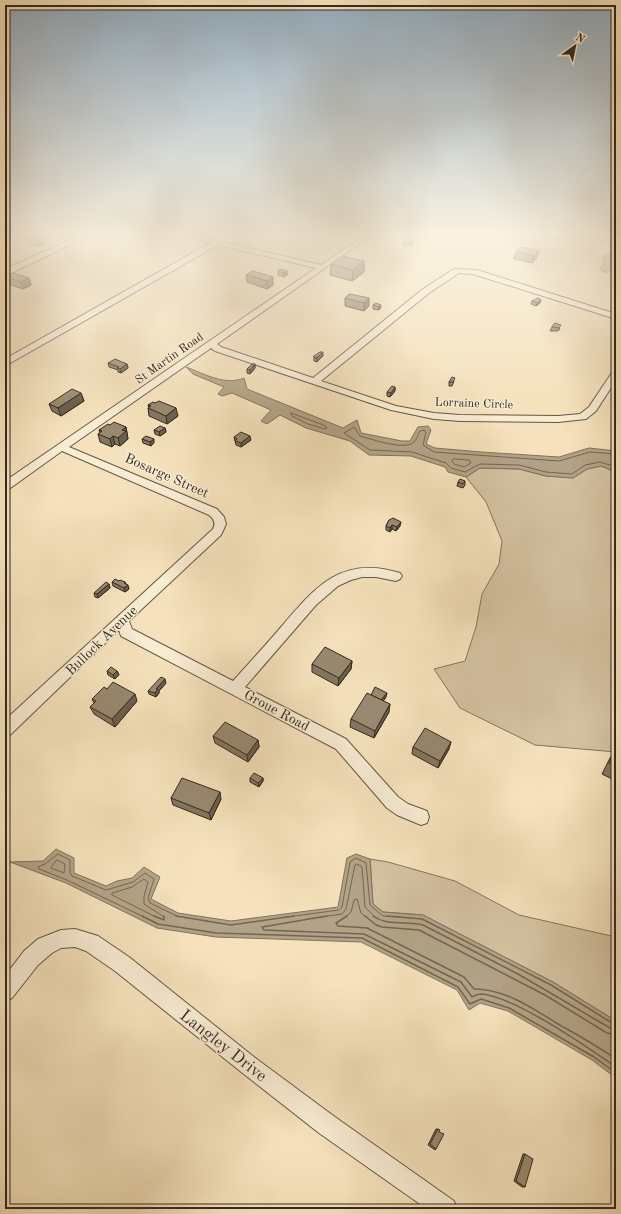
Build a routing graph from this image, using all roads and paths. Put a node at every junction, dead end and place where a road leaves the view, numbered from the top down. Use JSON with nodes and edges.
{"nodes":[{"id":1,"x":128,"y":293,"type":"edge"},
{"id":2,"x":284,"y":293,"type":"edge"},
{"id":3,"x":425,"y":293,"type":"edge"},
{"id":4,"x":539,"y":293,"type":"edge"},
{"id":5,"x":616,"y":317,"type":"edge"},
{"id":6,"x":211,"y":344,"type":"junction"},
{"id":7,"x":5,"y":363,"type":"edge"},
{"id":8,"x":616,"y":373,"type":"edge"},
{"id":9,"x":314,"y":382,"type":"junction"},
{"id":10,"x":61,"y":447,"type":"junction"},
{"id":11,"x":5,"y":486,"type":"edge"},
{"id":12,"x":197,"y":550,"type":"joint"},
{"id":13,"x":396,"y":576,"type":"dead end"},
{"id":14,"x":122,"y":620,"type":"junction"},
{"id":15,"x":235,"y":689,"type":"junction"},
{"id":16,"x":5,"y":730,"type":"edge"},
{"id":17,"x":421,"y":817,"type":"dead end"},
{"id":18,"x":5,"y":991,"type":"edge"},
{"id":19,"x":446,"y":1209,"type":"edge"}],
"edges":[{"from":1,"to":7,"type":"street"},
{"from":2,"to":6,"type":"street","name":"St Martin Road"},
{"from":3,"to":9,"type":"street"},
{"from":4,"to":5,"type":"street"},
{"from":6,"to":9,"type":"street","name":"Lorraine Circle"},
{"from":6,"to":10,"type":"street","name":"St Martin Road"},
{"from":8,"to":9,"type":"street","name":"Lorraine Circle"},
{"from":10,"to":11,"type":"street","name":"St Martin Road"},
{"from":10,"to":12,"type":"street","name":"Bosarge Street"},
{"from":12,"to":14,"type":"street","name":"Bullock Avenue"},
{"from":13,"to":15,"type":"street"},
{"from":14,"to":15,"type":"street","name":"Groue Road"},
{"from":14,"to":16,"type":"street","name":"Bullock Avenue"},
{"from":15,"to":17,"type":"street","name":"Groue Road"},
{"from":18,"to":19,"type":"street","name":"Langley Drive"}]}
